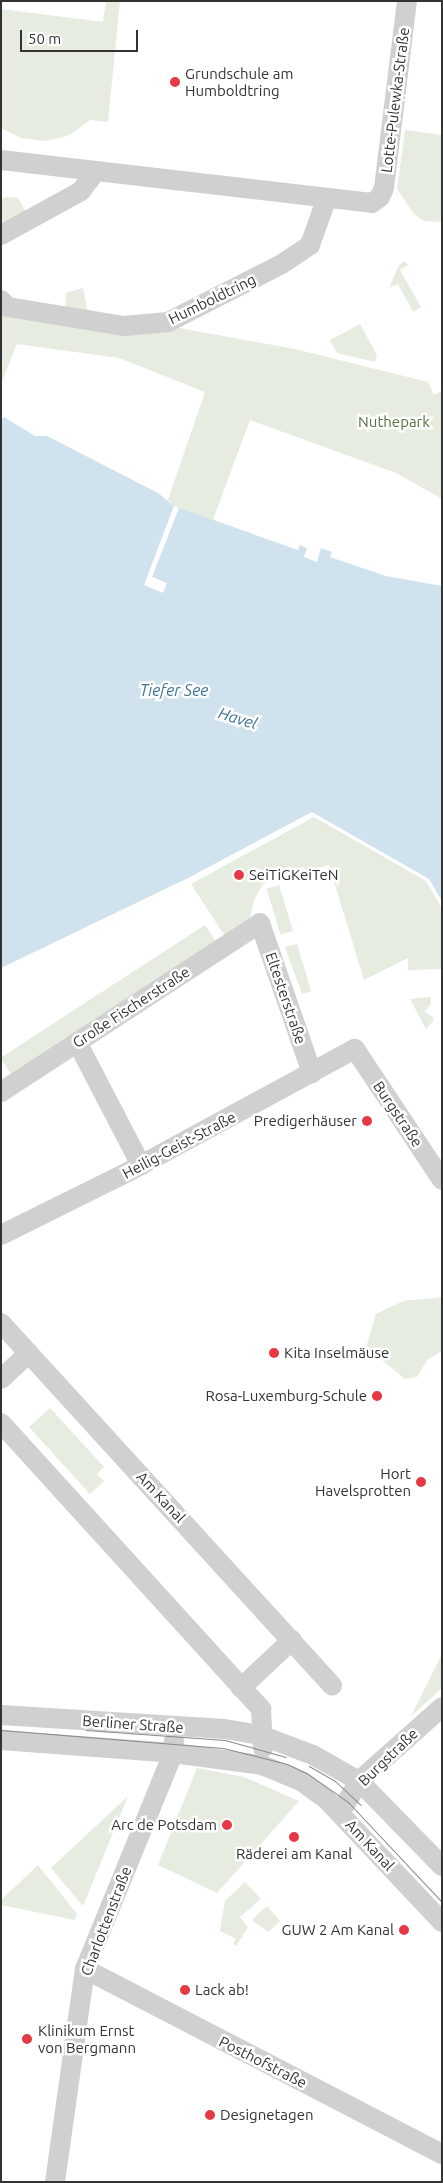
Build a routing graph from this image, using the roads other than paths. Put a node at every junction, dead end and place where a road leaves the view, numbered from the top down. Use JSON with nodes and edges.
{"nodes":[{"id":1,"x":407,"y":1,"type":"edge"},
{"id":2,"x":1,"y":160,"type":"edge"},
{"id":3,"x":96,"y":171,"type":"junction"},
{"id":4,"x":326,"y":200,"type":"junction"},
{"id":5,"x":1,"y":235,"type":"edge"},
{"id":6,"x":1,"y":300,"type":"edge"},
{"id":7,"x":260,"y":923,"type":"joint"},
{"id":8,"x":77,"y":1042,"type":"junction"},
{"id":9,"x":355,"y":1049,"type":"joint"},
{"id":10,"x":312,"y":1073,"type":"junction"},
{"id":11,"x":1,"y":1092,"type":"edge"},
{"id":12,"x":142,"y":1165,"type":"junction"},
{"id":13,"x":442,"y":1180,"type":"edge"},
{"id":14,"x":1,"y":1235,"type":"edge"},
{"id":15,"x":1,"y":1324,"type":"edge"},
{"id":16,"x":29,"y":1353,"type":"junction"},
{"id":17,"x":1,"y":1379,"type":"edge"},
{"id":18,"x":1,"y":1423,"type":"edge"},
{"id":19,"x":292,"y":1640,"type":"junction"},
{"id":20,"x":332,"y":1685,"type":"dead end"},
{"id":21,"x":241,"y":1688,"type":"junction"},
{"id":22,"x":442,"y":1707,"type":"edge"},
{"id":23,"x":1,"y":1715,"type":"edge"},
{"id":24,"x":176,"y":1726,"type":"junction"},
{"id":25,"x":263,"y":1736,"type":"junction"},
{"id":26,"x":1,"y":1740,"type":"edge"},
{"id":27,"x":173,"y":1753,"type":"junction"},
{"id":28,"x":262,"y":1765,"type":"junction"},
{"id":29,"x":359,"y":1781,"type":"junction"},
{"id":30,"x":340,"y":1813,"type":"junction"},
{"id":31,"x":442,"y":1866,"type":"edge"},
{"id":32,"x":442,"y":1922,"type":"edge"},
{"id":33,"x":84,"y":1969,"type":"junction"},
{"id":34,"x":442,"y":2154,"type":"edge"},
{"id":35,"x":55,"y":2182,"type":"edge"}],
"edges":[{"from":1,"to":4,"type":"street","name":"Lotte-Pulewka-Straße"},
{"from":2,"to":3,"type":"street"},
{"from":3,"to":4,"type":"street"},
{"from":3,"to":5,"type":"street"},
{"from":4,"to":6,"type":"street","name":"Humboldtring"},
{"from":7,"to":8,"type":"street","name":"Große Fischerstraße"},
{"from":7,"to":10,"type":"street","name":"Eltesterstraße"},
{"from":8,"to":11,"type":"street","name":"Große Fischerstraße"},
{"from":8,"to":12,"type":"street"},
{"from":9,"to":10,"type":"street","name":"Heilig-Geist-Straße"},
{"from":9,"to":13,"type":"street","name":"Burgstraße"},
{"from":10,"to":12,"type":"street","name":"Heilig-Geist-Straße"},
{"from":12,"to":14,"type":"street","name":"Heilig-Geist-Straße"},
{"from":15,"to":16,"type":"street","name":"Am Kanal"},
{"from":16,"to":17,"type":"street"},
{"from":16,"to":19,"type":"street","name":"Am Kanal"},
{"from":18,"to":21,"type":"street"},
{"from":19,"to":20,"type":"street","name":"Am Kanal"},
{"from":19,"to":21,"type":"street"},
{"from":21,"to":25,"type":"street"},
{"from":22,"to":29,"type":"street","name":"Burgstraße"},
{"from":23,"to":24,"type":"street","name":"Berliner Straße"},
{"from":24,"to":25,"type":"street","name":"Berliner Straße"},
{"from":24,"to":27,"type":"street","name":"Charlottenstraße"},
{"from":25,"to":28,"type":"street"},
{"from":25,"to":29,"type":"street"},
{"from":26,"to":27,"type":"street","name":"Berliner Straße"},
{"from":27,"to":28,"type":"street","name":"Berliner Straße"},
{"from":27,"to":33,"type":"street","name":"Charlottenstraße"},
{"from":28,"to":30,"type":"street","name":"Am Kanal"},
{"from":29,"to":30,"type":"street","name":"Burgstraße"},
{"from":29,"to":31,"type":"street"},
{"from":30,"to":32,"type":"street","name":"Am Kanal"},
{"from":33,"to":34,"type":"street","name":"Posthofstraße"},
{"from":33,"to":35,"type":"street","name":"Charlottenstraße"}]}
